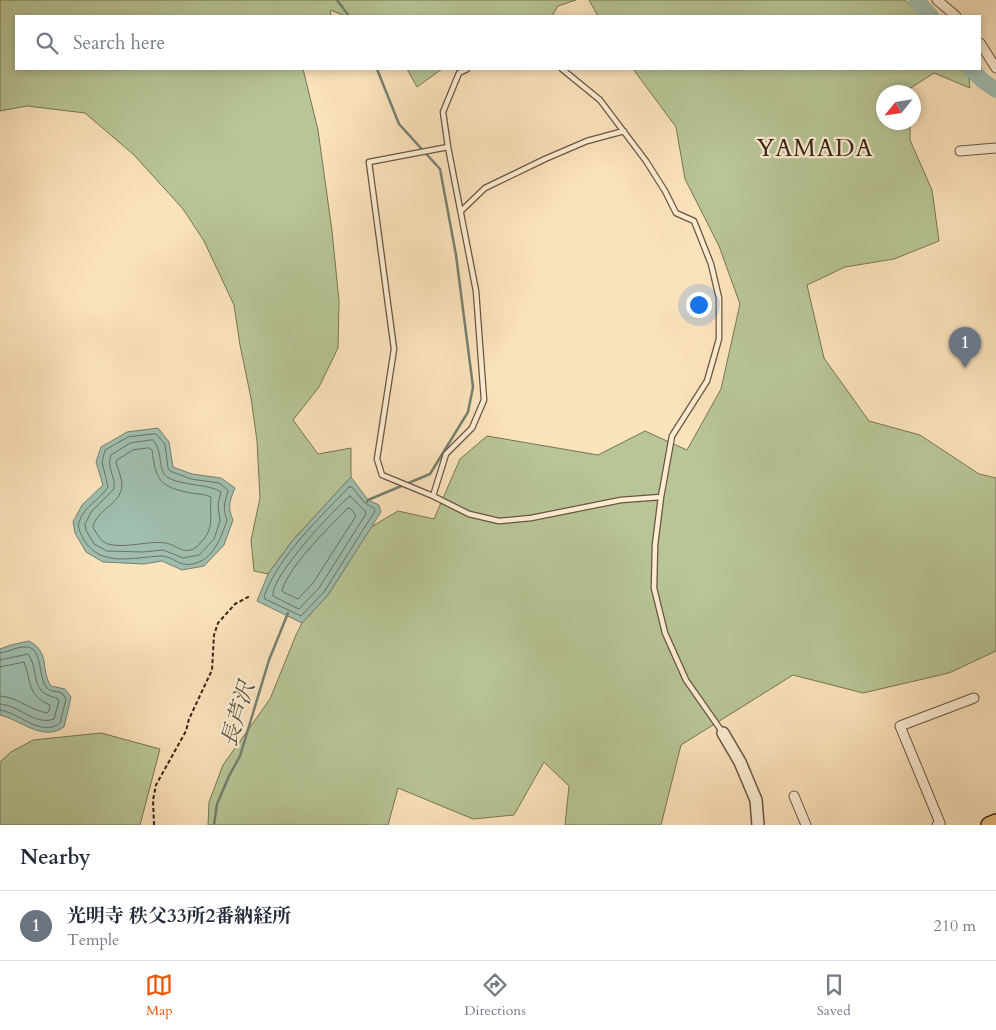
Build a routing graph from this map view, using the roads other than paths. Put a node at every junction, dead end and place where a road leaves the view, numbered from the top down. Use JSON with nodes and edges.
{"nodes":[{"id":1,"x":937,"y":0,"type":"edge"},
{"id":2,"x":955,"y":15,"type":"edge"},
{"id":3,"x":981,"y":45,"type":"edge"},
{"id":4,"x":996,"y":68,"type":"edge"},
{"id":5,"x":465,"y":70,"type":"edge"},
{"id":6,"x":563,"y":70,"type":"edge"},
{"id":7,"x":624,"y":131,"type":"junction"},
{"id":8,"x":448,"y":147,"type":"junction"},
{"id":9,"x":996,"y":148,"type":"edge"},
{"id":10,"x":960,"y":151,"type":"dead end"},
{"id":11,"x":461,"y":210,"type":"junction"},
{"id":12,"x":434,"y":496,"type":"junction"},
{"id":13,"x":661,"y":497,"type":"junction"},
{"id":14,"x":974,"y":698,"type":"dead end"},
{"id":15,"x":722,"y":733,"type":"joint"},
{"id":16,"x":794,"y":796,"type":"dead end"},
{"id":17,"x":996,"y":822,"type":"edge"},
{"id":18,"x":758,"y":825,"type":"edge"},
{"id":19,"x":806,"y":825,"type":"edge"},
{"id":20,"x":937,"y":825,"type":"edge"},
{"id":21,"x":989,"y":825,"type":"edge"}],
"edges":[{"from":1,"to":2,"type":"street"},
{"from":3,"to":4,"type":"street"},
{"from":5,"to":8,"type":"lane"},
{"from":6,"to":7,"type":"lane"},
{"from":7,"to":11,"type":"lane"},
{"from":7,"to":13,"type":"lane"},
{"from":8,"to":11,"type":"lane"},
{"from":8,"to":12,"type":"lane"},
{"from":9,"to":10,"type":"street"},
{"from":11,"to":12,"type":"lane"},
{"from":12,"to":13,"type":"lane"},
{"from":13,"to":15,"type":"lane"},
{"from":14,"to":20,"type":"street"},
{"from":15,"to":18,"type":"street"},
{"from":16,"to":19,"type":"street"},
{"from":17,"to":21,"type":"main road"}]}
